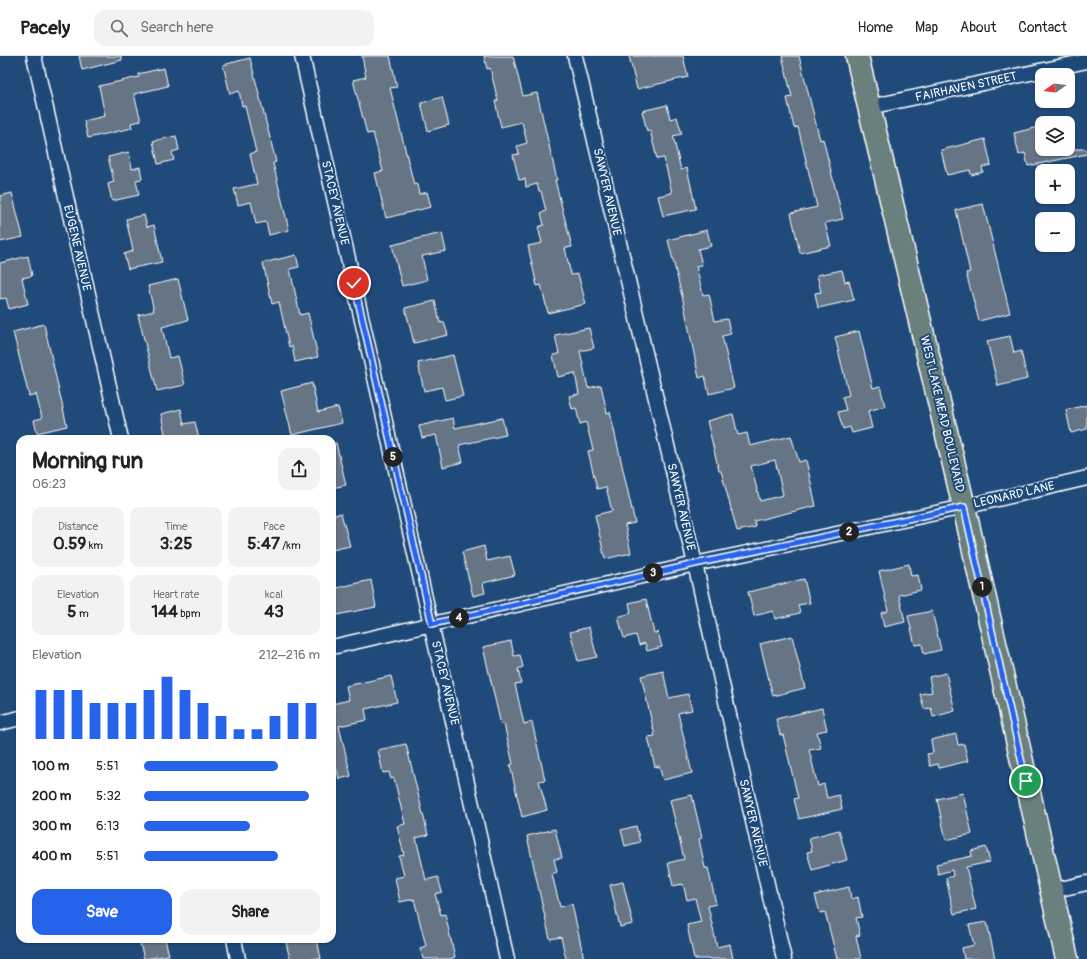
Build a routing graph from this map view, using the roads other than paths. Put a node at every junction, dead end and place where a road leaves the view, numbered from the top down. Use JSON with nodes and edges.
{"nodes":[{"id":1,"x":34,"y":56,"type":"edge"},
{"id":2,"x":302,"y":56,"type":"edge"},
{"id":3,"x":575,"y":56,"type":"edge"},
{"id":4,"x":857,"y":56,"type":"edge"},
{"id":5,"x":1087,"y":61,"type":"edge"},
{"id":6,"x":870,"y":108,"type":"junction"},
{"id":7,"x":120,"y":435,"type":"edge"},
{"id":8,"x":1087,"y":478,"type":"edge"},
{"id":9,"x":964,"y":507,"type":"junction"},
{"id":10,"x":695,"y":564,"type":"junction"},
{"id":11,"x":432,"y":624,"type":"junction"},
{"id":12,"x":336,"y":646,"type":"edge"},
{"id":13,"x":16,"y":719,"type":"edge"},
{"id":14,"x":0,"y":723,"type":"edge"},
{"id":15,"x":1087,"y":883,"type":"edge"},
{"id":16,"x":1051,"y":891,"type":"junction"},
{"id":17,"x":235,"y":943,"type":"edge"},
{"id":18,"x":238,"y":959,"type":"edge"},
{"id":19,"x":507,"y":959,"type":"edge"},
{"id":20,"x":784,"y":959,"type":"edge"},
{"id":21,"x":1067,"y":959,"type":"edge"}],
"edges":[{"from":1,"to":7,"type":"street","name":"EUGENE AVENUE"},
{"from":2,"to":11,"type":"street","name":"STACEY AVENUE"},
{"from":3,"to":10,"type":"street","name":"SAWYER AVENUE"},
{"from":4,"to":6,"type":"main road","name":"WEST LAKE MEAD BOULEVARD"},
{"from":5,"to":6,"type":"street","name":"FAIRHAVEN STREET"},
{"from":6,"to":9,"type":"main road","name":"WEST LAKE MEAD BOULEVARD"},
{"from":8,"to":9,"type":"street","name":"LEONARD LANE"},
{"from":9,"to":10,"type":"street","name":"LEONARD LANE"},
{"from":9,"to":16,"type":"main road","name":"WEST LAKE MEAD BOULEVARD"},
{"from":10,"to":11,"type":"street","name":"LEONARD LANE"},
{"from":10,"to":20,"type":"street","name":"SAWYER AVENUE"},
{"from":11,"to":12,"type":"street","name":"LEONARD LANE"},
{"from":11,"to":19,"type":"street","name":"STACEY AVENUE"},
{"from":13,"to":14,"type":"street"},
{"from":15,"to":16,"type":"street"},
{"from":16,"to":21,"type":"main road","name":"WEST LAKE MEAD BOULEVARD"},
{"from":17,"to":18,"type":"street"}]}
